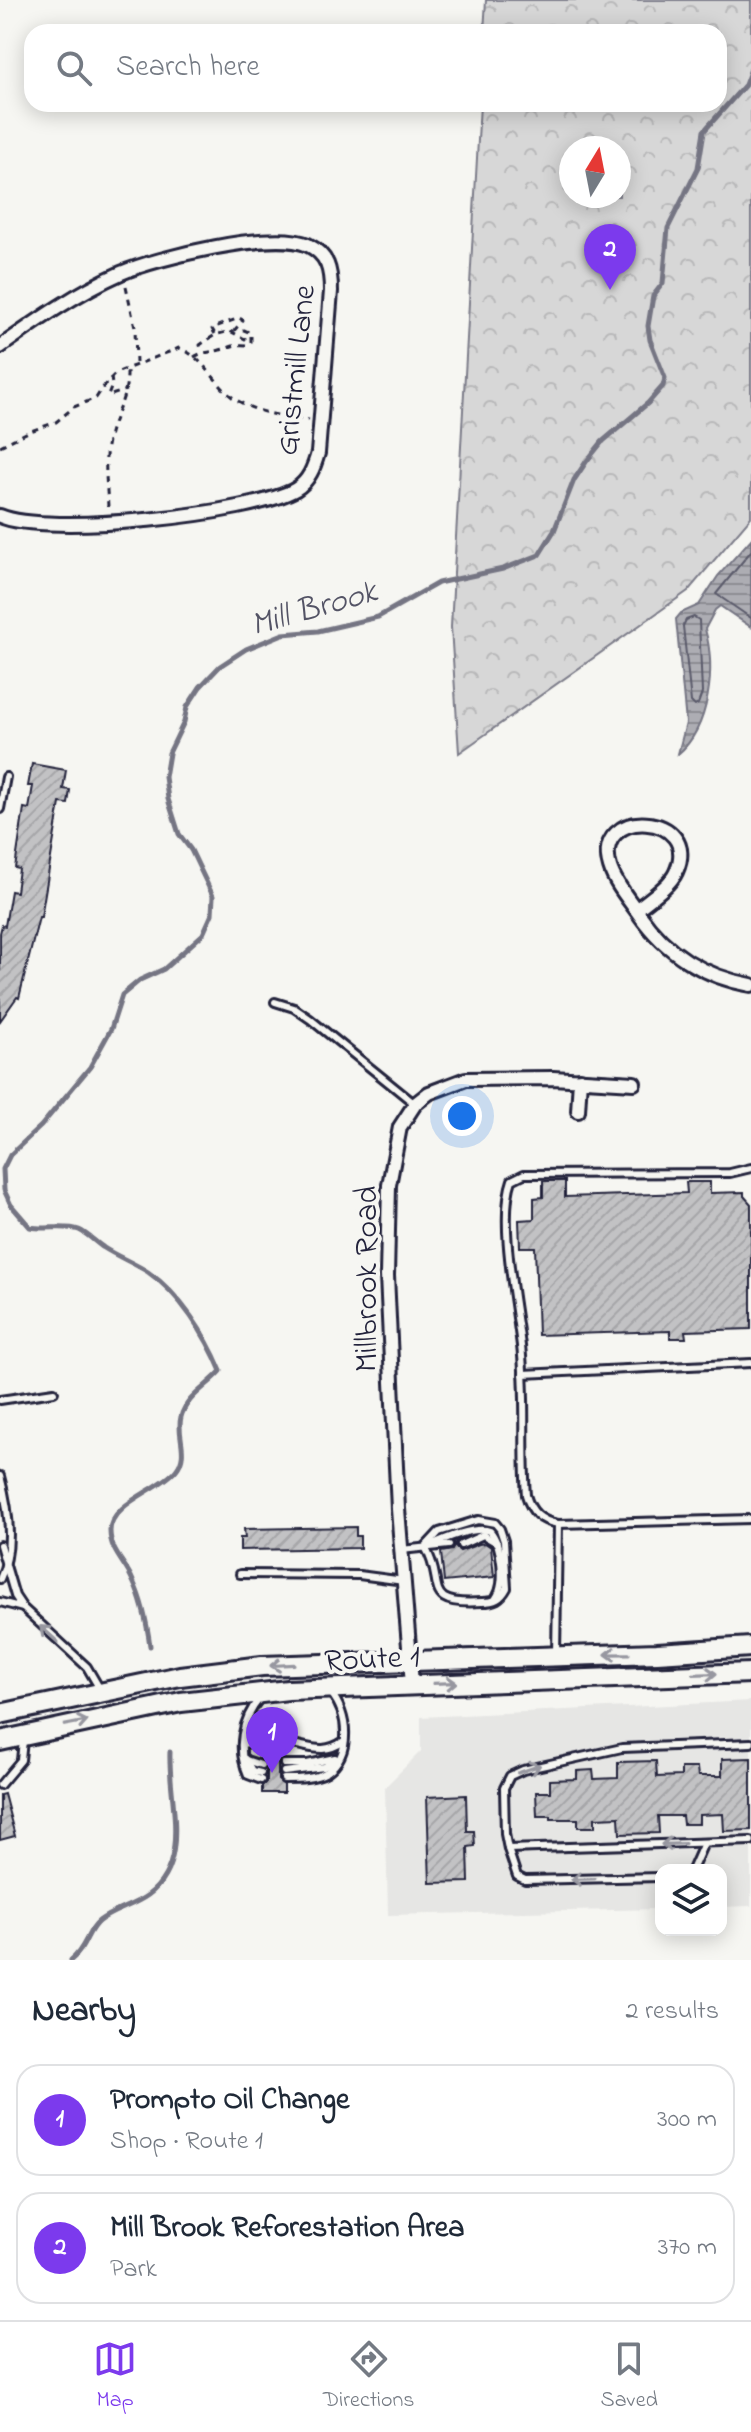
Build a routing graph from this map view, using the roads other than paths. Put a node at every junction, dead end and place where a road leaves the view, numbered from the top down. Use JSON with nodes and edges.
{"nodes":[{"id":1,"x":0,"y":347,"type":"edge"},
{"id":2,"x":0,"y":516,"type":"edge"},
{"id":3,"x":6,"y":777,"type":"dead end"},
{"id":4,"x":0,"y":809,"type":"edge"},
{"id":5,"x":636,"y":910,"type":"junction"},
{"id":6,"x":751,"y":985,"type":"edge"},
{"id":7,"x":275,"y":1002,"type":"dead end"},
{"id":8,"x":580,"y":1079,"type":"junction"},
{"id":9,"x":634,"y":1083,"type":"dead end"},
{"id":10,"x":415,"y":1104,"type":"junction"},
{"id":11,"x":578,"y":1111,"type":"dead end"},
{"id":12,"x":751,"y":1168,"type":"edge"},
{"id":13,"x":751,"y":1363,"type":"edge"},
{"id":14,"x":523,"y":1374,"type":"junction"},
{"id":15,"x":54,"y":1392,"type":"dead end"},
{"id":16,"x":0,"y":1400,"type":"edge"},
{"id":17,"x":0,"y":1476,"type":"edge"},
{"id":18,"x":751,"y":1519,"type":"edge"},
{"id":19,"x":558,"y":1524,"type":"junction"},
{"id":20,"x":497,"y":1543,"type":"junction"},
{"id":21,"x":0,"y":1545,"type":"edge"},
{"id":22,"x":449,"y":1545,"type":"dead end"},
{"id":23,"x":461,"y":1545,"type":"dead end"},
{"id":24,"x":425,"y":1547,"type":"junction"},
{"id":25,"x":401,"y":1550,"type":"junction"},
{"id":26,"x":7,"y":1564,"type":"junction"},
{"id":27,"x":240,"y":1574,"type":"dead end"},
{"id":28,"x":0,"y":1579,"type":"edge"},
{"id":29,"x":404,"y":1581,"type":"junction"},
{"id":30,"x":0,"y":1602,"type":"edge"},
{"id":31,"x":493,"y":1602,"type":"junction"},
{"id":32,"x":23,"y":1608,"type":"junction"},
{"id":33,"x":751,"y":1647,"type":"edge"},
{"id":34,"x":556,"y":1655,"type":"junction"},
{"id":35,"x":410,"y":1659,"type":"junction"},
{"id":36,"x":751,"y":1673,"type":"edge"},
{"id":37,"x":412,"y":1684,"type":"junction"},
{"id":38,"x":328,"y":1689,"type":"junction"},
{"id":39,"x":101,"y":1691,"type":"junction"},
{"id":40,"x":265,"y":1692,"type":"junction"},
{"id":41,"x":0,"y":1714,"type":"edge"},
{"id":42,"x":23,"y":1735,"type":"junction"},
{"id":43,"x":0,"y":1741,"type":"edge"},
{"id":44,"x":344,"y":1741,"type":"junction"},
{"id":45,"x":751,"y":1743,"type":"edge"},
{"id":46,"x":242,"y":1744,"type":"junction"},
{"id":47,"x":243,"y":1756,"type":"junction"},
{"id":48,"x":339,"y":1757,"type":"junction"},
{"id":49,"x":0,"y":1785,"type":"edge"},
{"id":50,"x":751,"y":1841,"type":"edge"},
{"id":51,"x":704,"y":1843,"type":"junction"},
{"id":52,"x":508,"y":1849,"type":"junction"},
{"id":53,"x":695,"y":1864,"type":"edge"},
{"id":54,"x":655,"y":1877,"type":"edge"}],
"edges":[{"from":1,"to":2,"type":"street","name":"Gristmill Lane"},
{"from":3,"to":4,"type":"lane"},
{"from":5,"to":5,"type":"street"},
{"from":5,"to":6,"type":"street"},
{"from":7,"to":10,"type":"lane"},
{"from":8,"to":9,"type":"street"},
{"from":8,"to":10,"type":"street"},
{"from":8,"to":11,"type":"street"},
{"from":10,"to":25,"type":"street","name":"Millbrook Road"},
{"from":12,"to":14,"type":"lane"},
{"from":13,"to":14,"type":"lane"},
{"from":14,"to":19,"type":"lane"},
{"from":15,"to":16,"type":"lane"},
{"from":17,"to":26,"type":"lane"},
{"from":18,"to":19,"type":"lane"},
{"from":19,"to":34,"type":"lane"},
{"from":20,"to":23,"type":"lane"},
{"from":20,"to":24,"type":"lane"},
{"from":20,"to":31,"type":"lane"},
{"from":21,"to":26,"type":"lane"},
{"from":22,"to":24,"type":"lane"},
{"from":24,"to":25,"type":"lane"},
{"from":24,"to":31,"type":"lane"},
{"from":24,"to":31,"type":"lane"},
{"from":25,"to":29,"type":"street","name":"Millbrook Road"},
{"from":26,"to":28,"type":"lane"},
{"from":26,"to":32,"type":"lane"},
{"from":27,"to":29,"type":"lane"},
{"from":29,"to":35,"type":"street","name":"Millbrook Road"},
{"from":30,"to":32,"type":"lane"},
{"from":39,"to":32,"type":"lane","one_way":true},
{"from":33,"to":34,"type":"main road","name":"Route 1","one_way":true},
{"from":34,"to":35,"type":"main road","name":"Route 1"},
{"from":35,"to":37,"type":"street","name":"Millbrook Road"},
{"from":35,"to":39,"type":"main road","name":"Route 1","one_way":true},
{"from":37,"to":36,"type":"main road","name":"Route 1","one_way":true},
{"from":37,"to":38,"type":"main road","name":"Route 1"},
{"from":38,"to":40,"type":"main road","name":"Route 1"},
{"from":38,"to":44,"type":"lane"},
{"from":39,"to":41,"type":"main road","name":"Route 1"},
{"from":42,"to":40,"type":"main road","name":"Route 1","one_way":true},
{"from":40,"to":46,"type":"lane"},
{"from":42,"to":43,"type":"main road","name":"Route 1"},
{"from":42,"to":49,"type":"lane"},
{"from":44,"to":46,"type":"lane"},
{"from":44,"to":48,"type":"lane"},
{"from":52,"to":45,"type":"lane","one_way":true},
{"from":46,"to":47,"type":"lane"},
{"from":47,"to":47,"type":"lane"},
{"from":48,"to":48,"type":"lane"},
{"from":50,"to":51,"type":"lane"},
{"from":51,"to":52,"type":"lane","one_way":true},
{"from":51,"to":53,"type":"lane"},
{"from":54,"to":52,"type":"lane","one_way":true}]}
